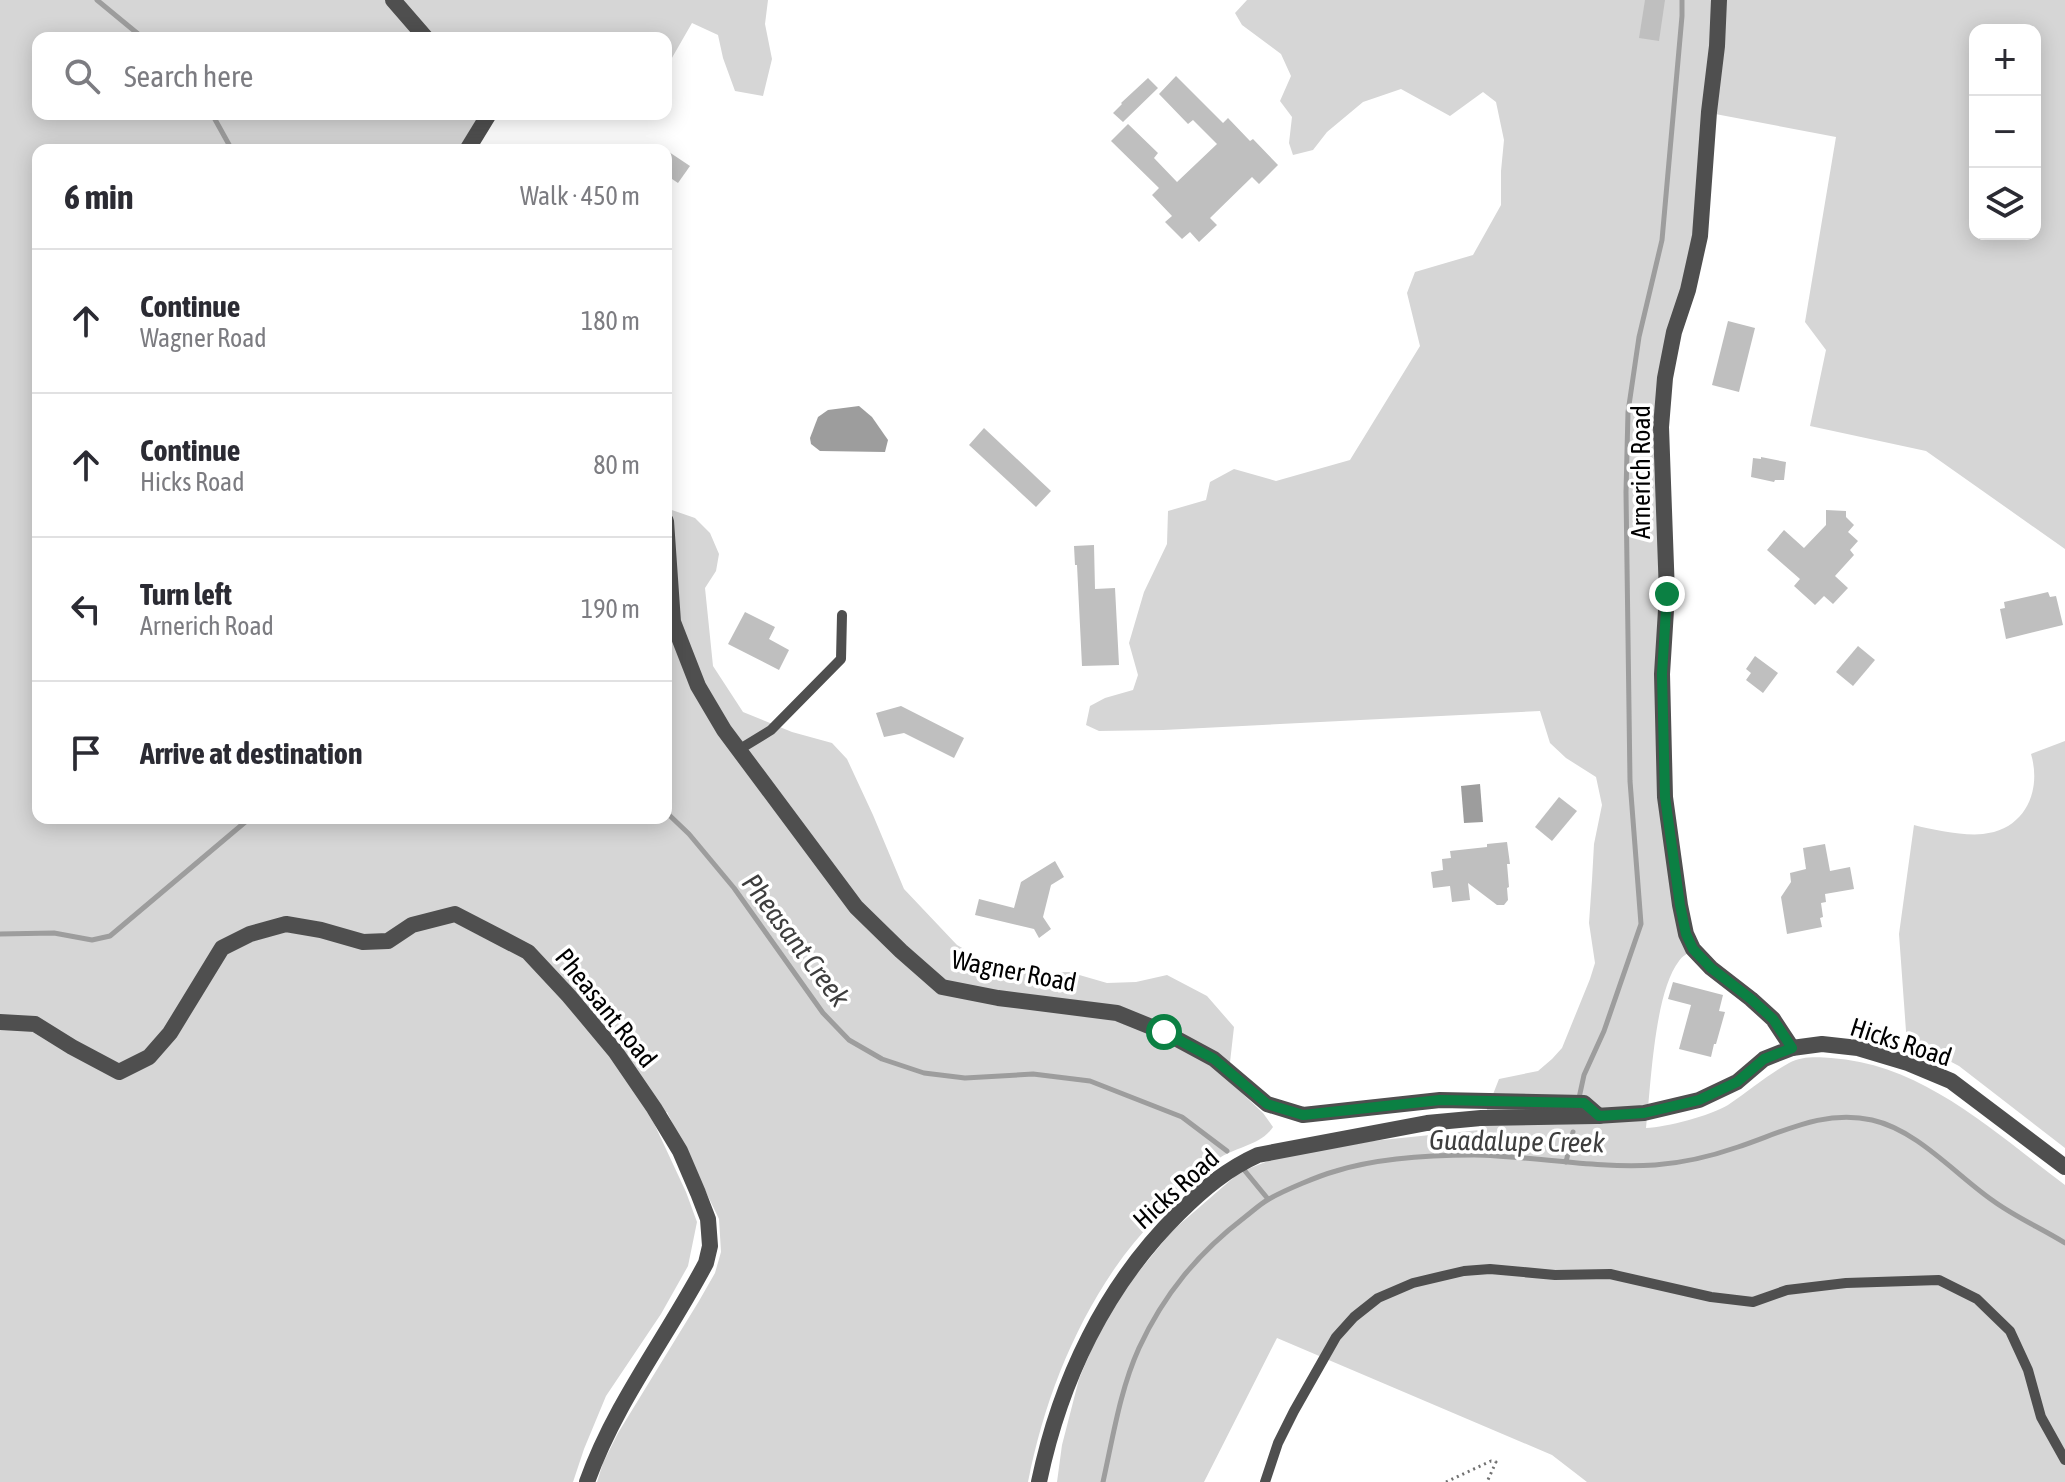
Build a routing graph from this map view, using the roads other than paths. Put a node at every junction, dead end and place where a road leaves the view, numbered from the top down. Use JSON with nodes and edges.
{"nodes":[{"id":1,"x":393,"y":0,"type":"edge"},
{"id":2,"x":1719,"y":0,"type":"edge"},
{"id":3,"x":421,"y":32,"type":"edge"},
{"id":4,"x":485,"y":120,"type":"edge"},
{"id":5,"x":471,"y":144,"type":"edge"},
{"id":6,"x":672,"y":608,"type":"edge"},
{"id":7,"x":842,"y":615,"type":"dead end"},
{"id":8,"x":740,"y":749,"type":"junction"},
{"id":9,"x":0,"y":1022,"type":"edge"},
{"id":10,"x":1792,"y":1048,"type":"junction"},
{"id":11,"x":1599,"y":1116,"type":"junction"},
{"id":12,"x":2065,"y":1167,"type":"edge"},
{"id":13,"x":2065,"y":1460,"type":"edge"},
{"id":14,"x":587,"y":1482,"type":"edge"},
{"id":15,"x":1039,"y":1482,"type":"edge"},
{"id":16,"x":1265,"y":1482,"type":"edge"}],
"edges":[{"from":1,"to":3,"type":"street"},
{"from":2,"to":10,"type":"street","name":"Arnerich Road"},
{"from":4,"to":5,"type":"street"},
{"from":6,"to":8,"type":"street","name":"Wagner Road"},
{"from":7,"to":8,"type":"lane"},
{"from":8,"to":11,"type":"street","name":"Wagner Road"},
{"from":9,"to":14,"type":"street","name":"Pheasant Road"},
{"from":10,"to":11,"type":"street","name":"Hicks Road"},
{"from":10,"to":12,"type":"street","name":"Hicks Road"},
{"from":11,"to":15,"type":"street","name":"Hicks Road"},
{"from":13,"to":16,"type":"lane"}]}
